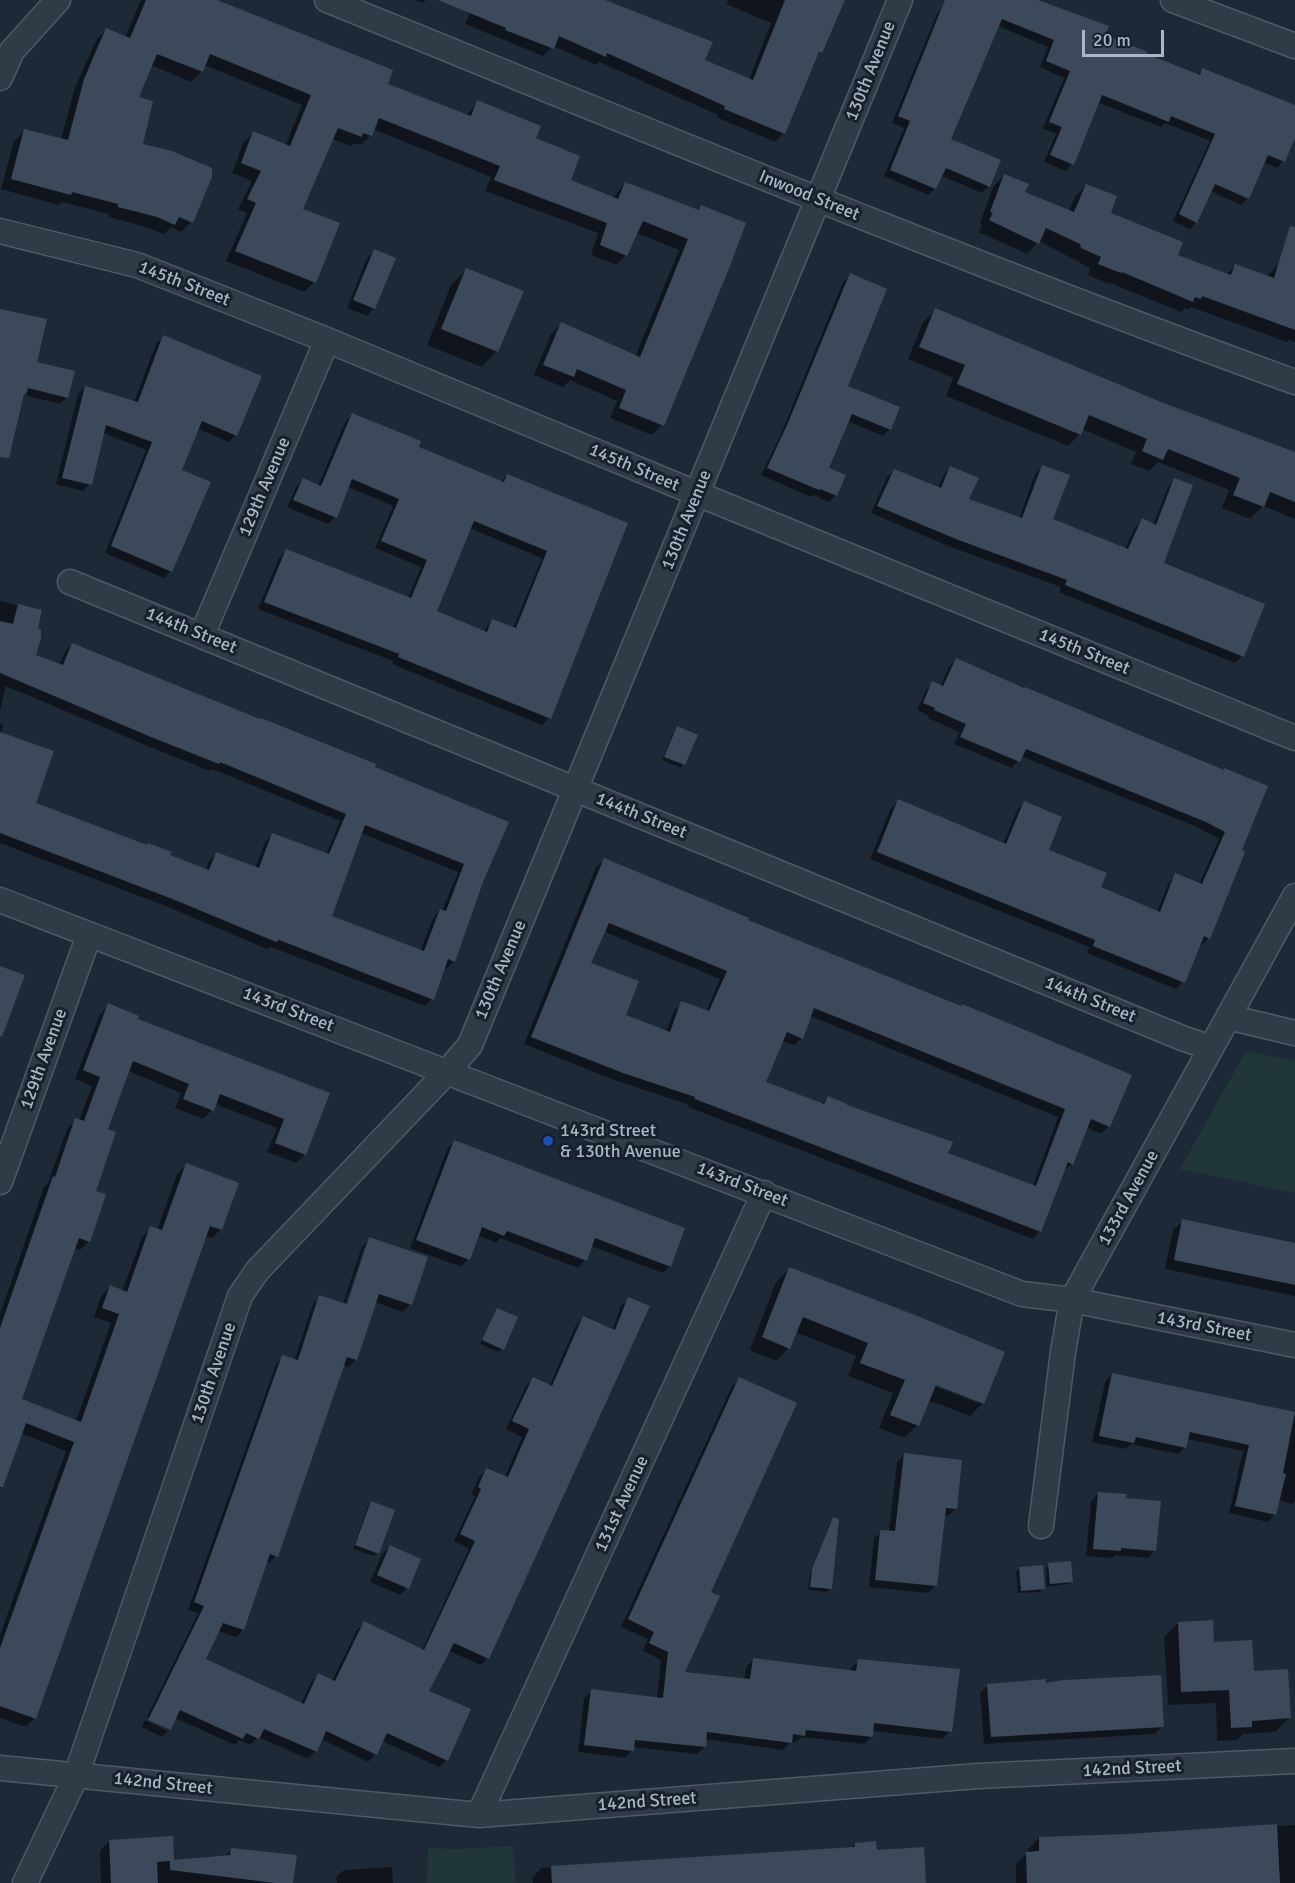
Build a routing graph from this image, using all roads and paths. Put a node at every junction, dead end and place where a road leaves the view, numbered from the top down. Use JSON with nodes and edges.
{"nodes":[{"id":1,"x":58,"y":0,"type":"edge"},
{"id":2,"x":327,"y":0,"type":"edge"},
{"id":3,"x":900,"y":0,"type":"edge"},
{"id":4,"x":1173,"y":0,"type":"edge"},
{"id":5,"x":1295,"y":46,"type":"edge"},
{"id":6,"x":0,"y":78,"type":"edge"},
{"id":7,"x":818,"y":200,"type":"junction"},
{"id":8,"x":0,"y":231,"type":"edge"},
{"id":9,"x":327,"y":340,"type":"junction"},
{"id":10,"x":1295,"y":382,"type":"edge"},
{"id":11,"x":698,"y":494,"type":"junction"},
{"id":12,"x":70,"y":582,"type":"dead end"},
{"id":13,"x":202,"y":635,"type":"junction"},
{"id":14,"x":1295,"y":738,"type":"edge"},
{"id":15,"x":577,"y":789,"type":"junction"},
{"id":16,"x":1295,"y":896,"type":"edge"},
{"id":17,"x":0,"y":900,"type":"edge"},
{"id":18,"x":89,"y":935,"type":"junction"},
{"id":19,"x":1228,"y":1017,"type":"junction"},
{"id":20,"x":1295,"y":1033,"type":"edge"},
{"id":21,"x":1211,"y":1048,"type":"junction"},
{"id":22,"x":448,"y":1071,"type":"junction"},
{"id":23,"x":0,"y":1182,"type":"edge"},
{"id":24,"x":764,"y":1193,"type":"junction"},
{"id":25,"x":1072,"y":1300,"type":"junction"},
{"id":26,"x":1295,"y":1345,"type":"edge"},
{"id":27,"x":1041,"y":1526,"type":"dead end"},
{"id":28,"x":1295,"y":1761,"type":"edge"},
{"id":29,"x":0,"y":1768,"type":"edge"},
{"id":30,"x":76,"y":1776,"type":"junction"},
{"id":31,"x":479,"y":1815,"type":"junction"},
{"id":32,"x":25,"y":1883,"type":"edge"}],
"edges":[{"from":1,"to":6,"type":"street"},
{"from":2,"to":7,"type":"street","name":"Inwood Street"},
{"from":3,"to":7,"type":"street","name":"130th Avenue"},
{"from":4,"to":5,"type":"street"},
{"from":7,"to":10,"type":"street","name":"Inwood Street"},
{"from":7,"to":11,"type":"street","name":"130th Avenue"},
{"from":8,"to":9,"type":"street","name":"145th Street"},
{"from":9,"to":11,"type":"street","name":"145th Street"},
{"from":9,"to":13,"type":"street","name":"129th Avenue"},
{"from":11,"to":14,"type":"street","name":"145th Street"},
{"from":11,"to":15,"type":"street","name":"130th Avenue"},
{"from":12,"to":13,"type":"street","name":"144th Street"},
{"from":13,"to":15,"type":"street","name":"144th Street"},
{"from":15,"to":21,"type":"street","name":"144th Street"},
{"from":15,"to":22,"type":"street","name":"130th Avenue"},
{"from":16,"to":19,"type":"street","name":"133rd Avenue"},
{"from":17,"to":18,"type":"street","name":"143rd Street"},
{"from":18,"to":22,"type":"street","name":"143rd Street"},
{"from":18,"to":23,"type":"street","name":"129th Avenue"},
{"from":19,"to":20,"type":"street"},
{"from":19,"to":21,"type":"street","name":"133rd Avenue"},
{"from":21,"to":25,"type":"street","name":"133rd Avenue"},
{"from":22,"to":24,"type":"street","name":"143rd Street"},
{"from":22,"to":30,"type":"street","name":"130th Avenue"},
{"from":24,"to":25,"type":"street","name":"143rd Street"},
{"from":24,"to":31,"type":"street","name":"131st Avenue"},
{"from":25,"to":26,"type":"street","name":"143rd Street"},
{"from":25,"to":27,"type":"street","name":"133rd Avenue"},
{"from":28,"to":31,"type":"street","name":"142nd Street"},
{"from":29,"to":30,"type":"street","name":"142nd Street"},
{"from":30,"to":31,"type":"street","name":"142nd Street"},
{"from":30,"to":32,"type":"street","name":"130th Avenue"}]}
